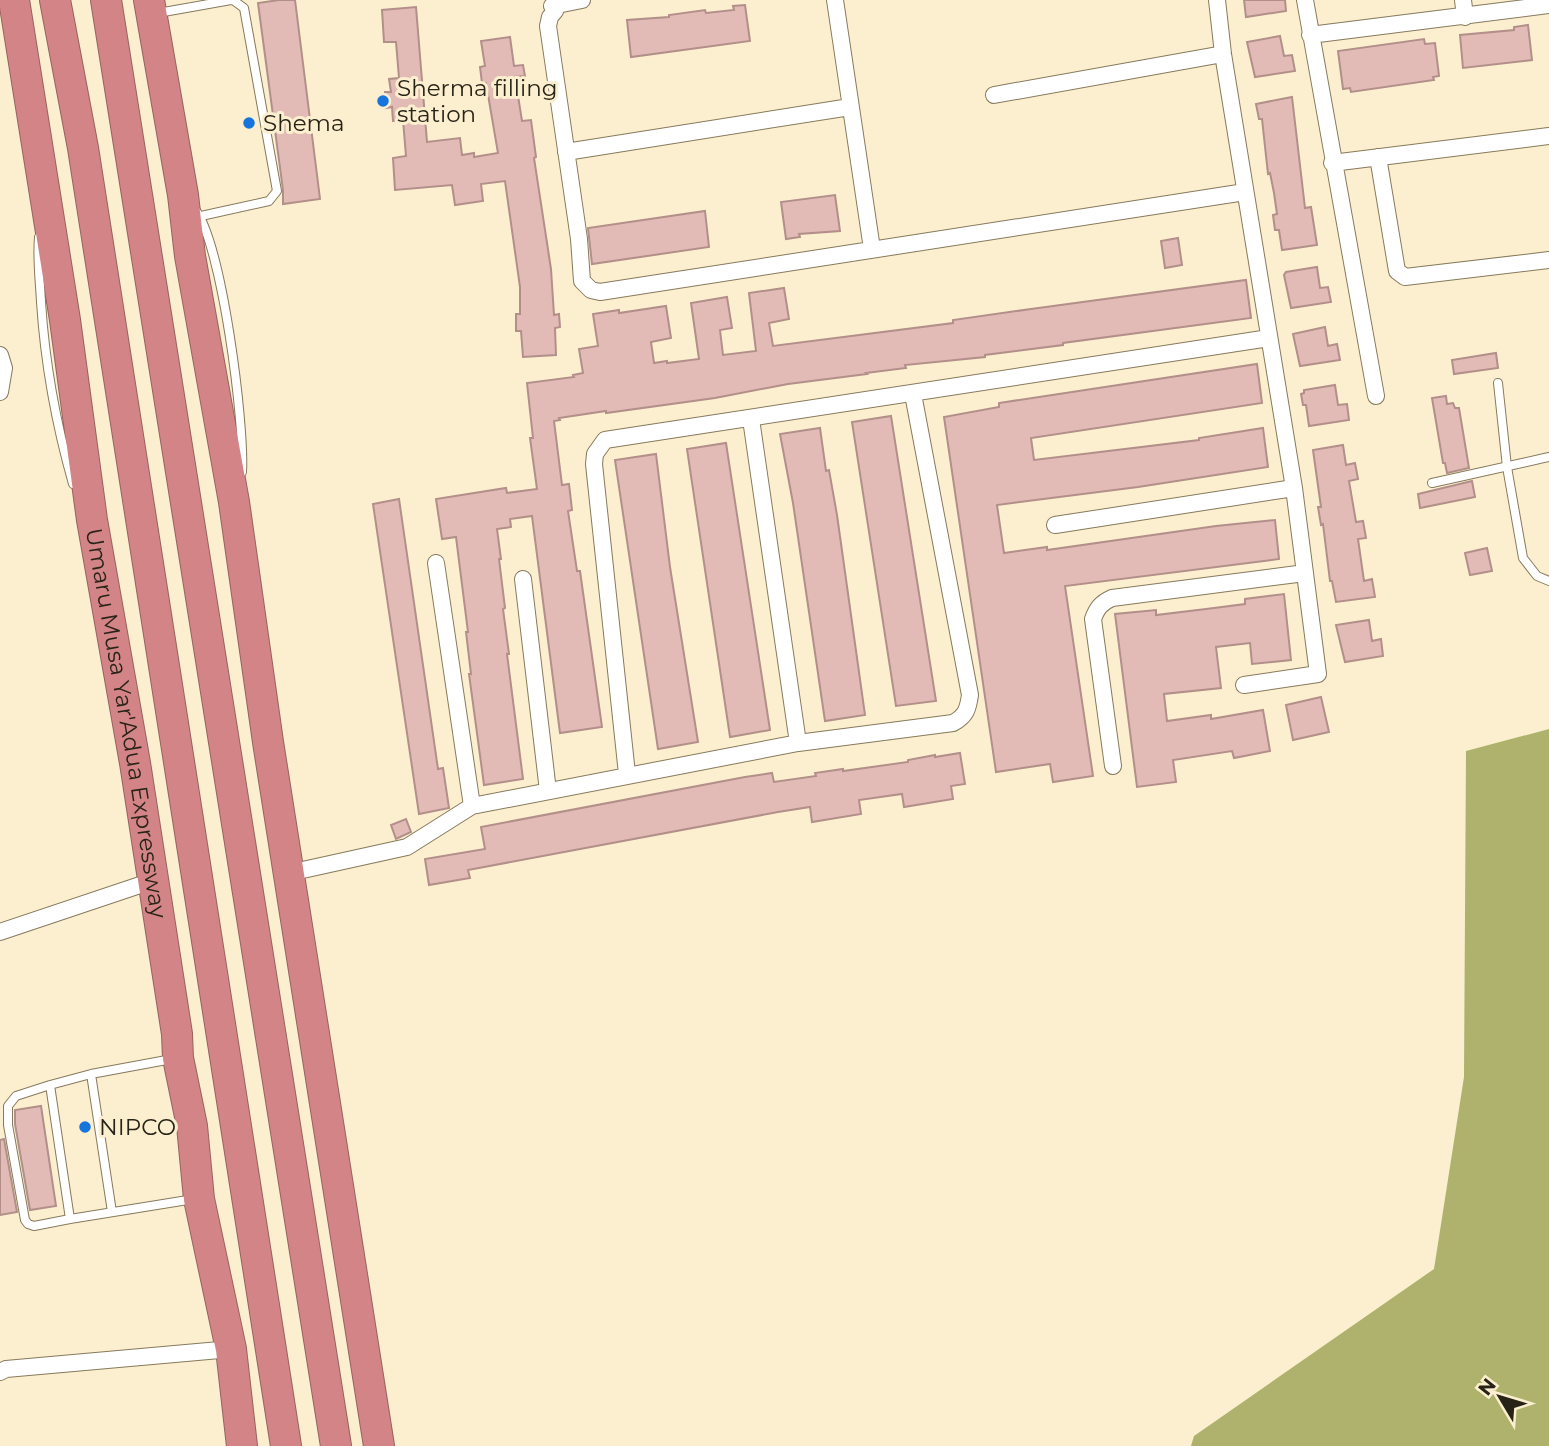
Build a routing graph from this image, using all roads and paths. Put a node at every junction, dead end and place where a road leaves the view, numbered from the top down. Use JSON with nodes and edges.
{"nodes":[{"id":1,"x":14,"y":0,"type":"edge"},
{"id":2,"x":46,"y":0,"type":"edge"},
{"id":3,"x":55,"y":0,"type":"edge"},
{"id":4,"x":106,"y":0,"type":"edge"},
{"id":5,"x":118,"y":0,"type":"edge"},
{"id":6,"x":232,"y":0,"type":"edge"},
{"id":7,"x":582,"y":0,"type":"edge"},
{"id":8,"x":835,"y":0,"type":"edge"},
{"id":9,"x":1217,"y":0,"type":"edge"},
{"id":10,"x":1305,"y":0,"type":"edge"},
{"id":11,"x":1464,"y":0,"type":"edge"},
{"id":12,"x":1549,"y":5,"type":"edge"},
{"id":13,"x":150,"y":7,"type":"edge"},
{"id":14,"x":1465,"y":18,"type":"junction"},
{"id":15,"x":1310,"y":35,"type":"junction"},
{"id":16,"x":1223,"y":54,"type":"junction"},
{"id":17,"x":162,"y":85,"type":"junction"},
{"id":18,"x":994,"y":95,"type":"dead end"},
{"id":19,"x":30,"y":102,"type":"junction"},
{"id":20,"x":850,"y":107,"type":"junction"},
{"id":21,"x":1549,"y":136,"type":"edge"},
{"id":22,"x":566,"y":152,"type":"junction"},
{"id":23,"x":1378,"y":158,"type":"junction"},
{"id":24,"x":1332,"y":163,"type":"junction"},
{"id":25,"x":1245,"y":192,"type":"junction"},
{"id":26,"x":192,"y":206,"type":"junction"},
{"id":27,"x":46,"y":208,"type":"junction"},
{"id":28,"x":872,"y":249,"type":"junction"},
{"id":29,"x":1549,"y":260,"type":"edge"},
{"id":30,"x":1269,"y":338,"type":"junction"},
{"id":31,"x":0,"y":355,"type":"edge"},
{"id":32,"x":1498,"y":383,"type":"dead end"},
{"id":33,"x":0,"y":392,"type":"edge"},
{"id":34,"x":913,"y":394,"type":"junction"},
{"id":35,"x":1376,"y":396,"type":"dead end"},
{"id":36,"x":751,"y":419,"type":"junction"},
{"id":37,"x":1549,"y":457,"type":"edge"},
{"id":38,"x":1507,"y":467,"type":"junction"},
{"id":39,"x":1433,"y":484,"type":"dead end"},
{"id":40,"x":1294,"y":488,"type":"junction"},
{"id":41,"x":76,"y":492,"type":"dead end"},
{"id":42,"x":1055,"y":525,"type":"dead end"},
{"id":43,"x":436,"y":563,"type":"dead end"},
{"id":44,"x":1305,"y":573,"type":"junction"},
{"id":45,"x":523,"y":579,"type":"dead end"},
{"id":46,"x":1549,"y":581,"type":"edge"},
{"id":47,"x":1244,"y":685,"type":"dead end"},
{"id":48,"x":798,"y":743,"type":"junction"},
{"id":49,"x":1113,"y":765,"type":"dead end"},
{"id":50,"x":628,"y":774,"type":"junction"},
{"id":51,"x":548,"y":790,"type":"junction"},
{"id":52,"x":472,"y":806,"type":"junction"},
{"id":53,"x":289,"y":873,"type":"junction"},
{"id":54,"x":152,"y":881,"type":"junction"},
{"id":55,"x":0,"y":932,"type":"edge"},
{"id":56,"x":178,"y":1058,"type":"junction"},
{"id":57,"x":91,"y":1074,"type":"junction"},
{"id":58,"x":50,"y":1085,"type":"junction"},
{"id":59,"x":199,"y":1199,"type":"junction"},
{"id":60,"x":112,"y":1212,"type":"junction"},
{"id":61,"x":70,"y":1219,"type":"junction"},
{"id":62,"x":231,"y":1349,"type":"junction"},
{"id":63,"x":0,"y":1372,"type":"edge"},
{"id":64,"x":242,"y":1446,"type":"edge"},
{"id":65,"x":286,"y":1446,"type":"edge"},
{"id":66,"x":337,"y":1446,"type":"edge"},
{"id":67,"x":379,"y":1446,"type":"edge"}],
"edges":[{"from":1,"to":19,"type":"highway","name":"Umaru Musa Yar'Adua Expressway"},
{"from":2,"to":19,"type":"highway"},
{"from":3,"to":65,"type":"highway","name":"Umaru Musa Yar'Adua Expressway"},
{"from":4,"to":66,"type":"highway"},
{"from":5,"to":17,"type":"highway"},
{"from":6,"to":13,"type":"lane"},
{"from":6,"to":26,"type":"lane"},
{"from":7,"to":22,"type":"street"},
{"from":8,"to":20,"type":"street"},
{"from":9,"to":16,"type":"street"},
{"from":10,"to":15,"type":"street"},
{"from":11,"to":14,"type":"street"},
{"from":12,"to":14,"type":"street"},
{"from":13,"to":17,"type":"highway"},
{"from":14,"to":15,"type":"street"},
{"from":15,"to":24,"type":"street"},
{"from":16,"to":18,"type":"street"},
{"from":16,"to":25,"type":"street"},
{"from":17,"to":26,"type":"highway"},
{"from":19,"to":27,"type":"highway","name":"Umaru Musa Yar'Adua Expressway"},
{"from":20,"to":22,"type":"street"},
{"from":20,"to":28,"type":"street"},
{"from":21,"to":23,"type":"street"},
{"from":22,"to":28,"type":"street"},
{"from":23,"to":24,"type":"street"},
{"from":23,"to":29,"type":"street"},
{"from":24,"to":35,"type":"street"},
{"from":25,"to":28,"type":"street"},
{"from":25,"to":30,"type":"street"},
{"from":26,"to":53,"type":"highway"},
{"from":27,"to":41,"type":"lane"},
{"from":27,"to":54,"type":"highway","name":"Umaru Musa Yar'Adua Expressway"},
{"from":30,"to":34,"type":"street"},
{"from":30,"to":40,"type":"street"},
{"from":31,"to":33,"type":"street"},
{"from":32,"to":38,"type":"lane"},
{"from":34,"to":36,"type":"street"},
{"from":34,"to":48,"type":"street"},
{"from":36,"to":48,"type":"street"},
{"from":36,"to":50,"type":"street"},
{"from":37,"to":38,"type":"lane"},
{"from":38,"to":39,"type":"lane"},
{"from":38,"to":46,"type":"lane"},
{"from":40,"to":42,"type":"street"},
{"from":40,"to":44,"type":"street"},
{"from":43,"to":52,"type":"street"},
{"from":44,"to":47,"type":"street"},
{"from":44,"to":49,"type":"street"},
{"from":45,"to":51,"type":"street"},
{"from":48,"to":50,"type":"street"},
{"from":50,"to":51,"type":"street"},
{"from":51,"to":52,"type":"street"},
{"from":52,"to":53,"type":"street"},
{"from":53,"to":67,"type":"highway"},
{"from":54,"to":55,"type":"street"},
{"from":54,"to":56,"type":"highway","name":"Umaru Musa Yar'Adua Expressway"},
{"from":56,"to":57,"type":"lane"},
{"from":56,"to":59,"type":"highway","name":"Umaru Musa Yar'Adua Expressway"},
{"from":57,"to":58,"type":"lane"},
{"from":57,"to":60,"type":"lane"},
{"from":58,"to":61,"type":"lane"},
{"from":58,"to":61,"type":"lane"},
{"from":59,"to":60,"type":"lane"},
{"from":59,"to":62,"type":"highway","name":"Umaru Musa Yar'Adua Expressway"},
{"from":60,"to":61,"type":"lane"},
{"from":62,"to":63,"type":"street"},
{"from":62,"to":64,"type":"highway","name":"Umaru Musa Yar'Adua Expressway"}]}
